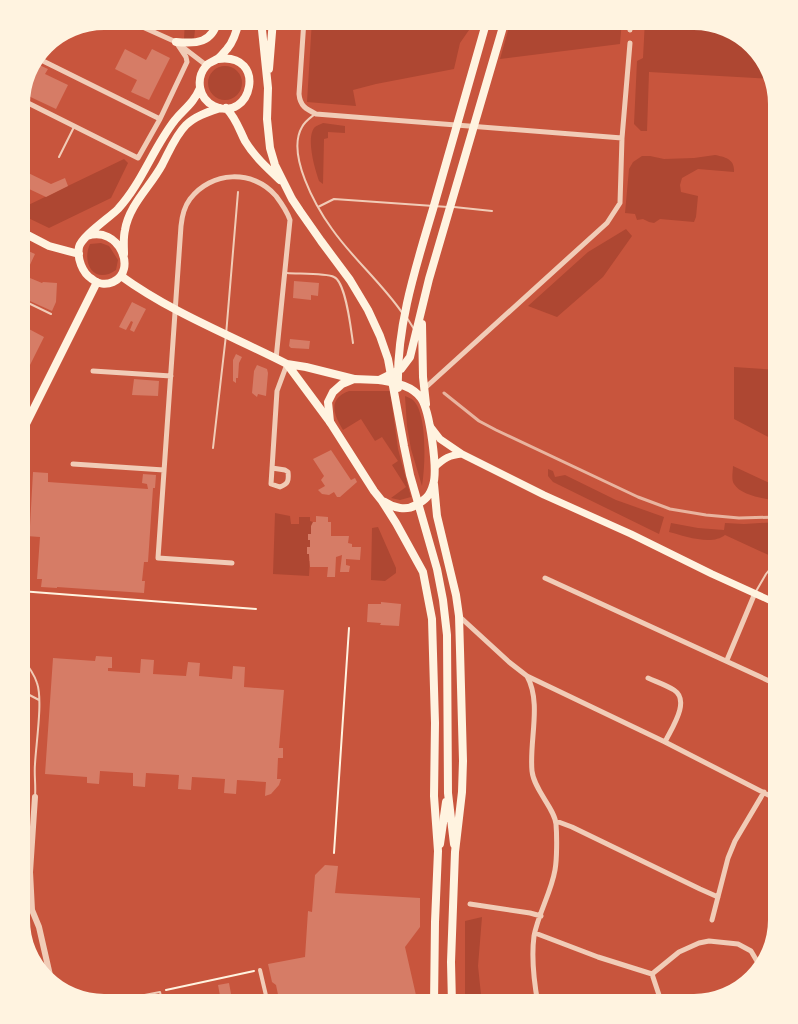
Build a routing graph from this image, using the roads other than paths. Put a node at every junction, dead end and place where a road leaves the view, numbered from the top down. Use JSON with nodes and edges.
{"nodes":[{"id":1,"x":149,"y":30,"type":"edge"},
{"id":2,"x":215,"y":30,"type":"edge"},
{"id":3,"x":236,"y":30,"type":"edge"},
{"id":4,"x":262,"y":30,"type":"edge"},
{"id":5,"x":272,"y":30,"type":"edge"},
{"id":6,"x":303,"y":30,"type":"edge"},
{"id":7,"x":484,"y":30,"type":"edge"},
{"id":8,"x":502,"y":30,"type":"edge"},
{"id":9,"x":176,"y":42,"type":"junction"},
{"id":10,"x":630,"y":43,"type":"dead end"},
{"id":11,"x":218,"y":59,"type":"junction"},
{"id":12,"x":44,"y":61,"type":"edge"},
{"id":13,"x":206,"y":65,"type":"junction"},
{"id":14,"x":200,"y":88,"type":"junction"},
{"id":15,"x":268,"y":88,"type":"junction"},
{"id":16,"x":30,"y":104,"type":"edge"},
{"id":17,"x":223,"y":108,"type":"junction"},
{"id":18,"x":316,"y":114,"type":"junction"},
{"id":19,"x":160,"y":119,"type":"junction"},
{"id":20,"x":75,"y":126,"type":"junction"},
{"id":21,"x":622,"y":138,"type":"junction"},
{"id":22,"x":59,"y":157,"type":"dead end"},
{"id":23,"x":286,"y":185,"type":"junction"},
{"id":24,"x":238,"y":192,"type":"dead end"},
{"id":25,"x":318,"y":207,"type":"junction"},
{"id":26,"x":492,"y":211,"type":"dead end"},
{"id":27,"x":30,"y":236,"type":"edge"},
{"id":28,"x":87,"y":236,"type":"junction"},
{"id":29,"x":79,"y":254,"type":"junction"},
{"id":30,"x":124,"y":256,"type":"junction"},
{"id":31,"x":284,"y":273,"type":"junction"},
{"id":32,"x":121,"y":276,"type":"junction"},
{"id":33,"x":97,"y":282,"type":"junction"},
{"id":34,"x":30,"y":304,"type":"edge"},
{"id":35,"x":174,"y":309,"type":"junction"},
{"id":36,"x":422,"y":312,"type":"junction"},
{"id":37,"x":51,"y":314,"type":"dead end"},
{"id":38,"x":417,"y":333,"type":"junction"},
{"id":39,"x":226,"y":335,"type":"junction"},
{"id":40,"x":353,"y":343,"type":"dead end"},
{"id":41,"x":276,"y":359,"type":"junction"},
{"id":42,"x":287,"y":364,"type":"junction"},
{"id":43,"x":93,"y":371,"type":"dead end"},
{"id":44,"x":171,"y":376,"type":"junction"},
{"id":45,"x":354,"y":379,"type":"junction"},
{"id":46,"x":379,"y":380,"type":"junction"},
{"id":47,"x":425,"y":388,"type":"junction"},
{"id":48,"x":426,"y":408,"type":"junction"},
{"id":49,"x":30,"y":412,"type":"edge"},
{"id":50,"x":399,"y":416,"type":"junction"},
{"id":51,"x":330,"y":422,"type":"junction"},
{"id":52,"x":429,"y":425,"type":"junction"},
{"id":53,"x":213,"y":448,"type":"dead end"},
{"id":54,"x":462,"y":454,"type":"junction"},
{"id":55,"x":73,"y":464,"type":"dead end"},
{"id":56,"x":435,"y":467,"type":"junction"},
{"id":57,"x":272,"y":468,"type":"dead end"},
{"id":58,"x":164,"y":470,"type":"junction"},
{"id":59,"x":434,"y":484,"type":"junction"},
{"id":60,"x":382,"y":501,"type":"junction"},
{"id":61,"x":232,"y":563,"type":"dead end"},
{"id":62,"x":768,"y":572,"type":"edge"},
{"id":63,"x":545,"y":578,"type":"dead end"},
{"id":64,"x":755,"y":593,"type":"junction"},
{"id":65,"x":768,"y":599,"type":"edge"},
{"id":66,"x":459,"y":616,"type":"junction"},
{"id":67,"x":727,"y":660,"type":"junction"},
{"id":68,"x":30,"y":669,"type":"edge"},
{"id":69,"x":527,"y":676,"type":"junction"},
{"id":70,"x":648,"y":678,"type":"dead end"},
{"id":71,"x":768,"y":679,"type":"edge"},
{"id":72,"x":30,"y":695,"type":"edge"},
{"id":73,"x":39,"y":700,"type":"junction"},
{"id":74,"x":665,"y":742,"type":"junction"},
{"id":75,"x":764,"y":792,"type":"junction"},
{"id":76,"x":448,"y":793,"type":"junction"},
{"id":77,"x":768,"y":794,"type":"edge"},
{"id":78,"x":36,"y":797,"type":"joint"},
{"id":79,"x":556,"y":821,"type":"junction"},
{"id":80,"x":438,"y":851,"type":"junction"},
{"id":81,"x":455,"y":852,"type":"junction"},
{"id":82,"x":718,"y":897,"type":"junction"},
{"id":83,"x":470,"y":904,"type":"dead end"},
{"id":84,"x":32,"y":910,"type":"joint"},
{"id":85,"x":541,"y":916,"type":"junction"},
{"id":86,"x":712,"y":921,"type":"dead end"},
{"id":87,"x":535,"y":933,"type":"junction"},
{"id":88,"x":756,"y":960,"type":"edge"},
{"id":89,"x":49,"y":970,"type":"edge"},
{"id":90,"x":260,"y":970,"type":"road end"},
{"id":91,"x":652,"y":974,"type":"junction"},
{"id":92,"x":266,"y":994,"type":"edge"},
{"id":93,"x":434,"y":994,"type":"edge"},
{"id":94,"x":452,"y":994,"type":"edge"},
{"id":95,"x":536,"y":994,"type":"edge"},
{"id":96,"x":659,"y":994,"type":"edge"}],
"edges":[{"from":1,"to":9,"type":"street"},
{"from":2,"to":9,"type":"main road"},
{"from":3,"to":11,"type":"main road"},
{"from":4,"to":15,"type":"main road"},
{"from":5,"to":15,"type":"main road"},
{"from":6,"to":18,"type":"street"},
{"from":7,"to":50,"type":"main road"},
{"from":8,"to":36,"type":"highway"},
{"from":9,"to":13,"type":"street"},
{"from":9,"to":19,"type":"street"},
{"from":10,"to":21,"type":"street"},
{"from":11,"to":13,"type":"main road"},
{"from":11,"to":17,"type":"main road"},
{"from":12,"to":19,"type":"street"},
{"from":13,"to":14,"type":"main road"},
{"from":14,"to":17,"type":"main road"},
{"from":14,"to":28,"type":"main road"},
{"from":15,"to":23,"type":"main road"},
{"from":16,"to":20,"type":"street"},
{"from":17,"to":23,"type":"main road"},
{"from":17,"to":30,"type":"main road"},
{"from":18,"to":21,"type":"street"},
{"from":18,"to":25,"type":"lane"},
{"from":19,"to":20,"type":"street"},
{"from":20,"to":22,"type":"lane"},
{"from":21,"to":47,"type":"street"},
{"from":23,"to":50,"type":"main road"},
{"from":24,"to":39,"type":"lane"},
{"from":25,"to":26,"type":"lane"},
{"from":25,"to":38,"type":"lane"},
{"from":27,"to":29,"type":"main road"},
{"from":28,"to":29,"type":"main road"},
{"from":28,"to":30,"type":"main road"},
{"from":29,"to":33,"type":"main road"},
{"from":30,"to":32,"type":"main road"},
{"from":31,"to":35,"type":"street"},
{"from":31,"to":40,"type":"lane"},
{"from":31,"to":41,"type":"street"},
{"from":32,"to":33,"type":"main road"},
{"from":32,"to":35,"type":"main road"},
{"from":33,"to":49,"type":"main road"},
{"from":34,"to":37,"type":"lane"},
{"from":35,"to":39,"type":"main road"},
{"from":35,"to":44,"type":"street"},
{"from":36,"to":38,"type":"highway"},
{"from":36,"to":47,"type":"highway"},
{"from":38,"to":46,"type":"highway"},
{"from":39,"to":41,"type":"main road"},
{"from":39,"to":53,"type":"lane"},
{"from":41,"to":42,"type":"main road"},
{"from":42,"to":45,"type":"main road"},
{"from":42,"to":51,"type":"main road"},
{"from":42,"to":57,"type":"street"},
{"from":43,"to":44,"type":"street"},
{"from":44,"to":58,"type":"street"},
{"from":45,"to":46,"type":"highway"},
{"from":45,"to":51,"type":"highway"},
{"from":46,"to":48,"type":"highway"},
{"from":47,"to":48,"type":"highway"},
{"from":48,"to":52,"type":"highway"},
{"from":50,"to":76,"type":"main road"},
{"from":51,"to":60,"type":"highway"},
{"from":52,"to":54,"type":"main road"},
{"from":52,"to":56,"type":"highway"},
{"from":54,"to":56,"type":"main road"},
{"from":54,"to":64,"type":"main road"},
{"from":55,"to":58,"type":"street"},
{"from":56,"to":59,"type":"highway"},
{"from":58,"to":61,"type":"street"},
{"from":59,"to":60,"type":"highway"},
{"from":59,"to":66,"type":"highway"},
{"from":60,"to":80,"type":"highway"},
{"from":62,"to":64,"type":"lane"},
{"from":63,"to":67,"type":"street"},
{"from":64,"to":65,"type":"main road"},
{"from":64,"to":67,"type":"street"},
{"from":66,"to":69,"type":"street"},
{"from":66,"to":81,"type":"highway"},
{"from":67,"to":71,"type":"street"},
{"from":68,"to":73,"type":"lane"},
{"from":69,"to":74,"type":"street"},
{"from":69,"to":79,"type":"street"},
{"from":70,"to":74,"type":"street"},
{"from":72,"to":73,"type":"lane"},
{"from":73,"to":78,"type":"lane"},
{"from":74,"to":75,"type":"street"},
{"from":75,"to":77,"type":"street"},
{"from":75,"to":82,"type":"street"},
{"from":76,"to":80,"type":"main road"},
{"from":76,"to":81,"type":"main road"},
{"from":78,"to":84,"type":"street"},
{"from":79,"to":82,"type":"street"},
{"from":79,"to":85,"type":"street"},
{"from":80,"to":93,"type":"highway"},
{"from":81,"to":94,"type":"highway"},
{"from":82,"to":86,"type":"street"},
{"from":83,"to":85,"type":"street"},
{"from":84,"to":89,"type":"street"},
{"from":85,"to":87,"type":"street"},
{"from":87,"to":91,"type":"street"},
{"from":87,"to":95,"type":"street"},
{"from":88,"to":91,"type":"street"},
{"from":90,"to":92,"type":"street"},
{"from":91,"to":96,"type":"street"}]}
